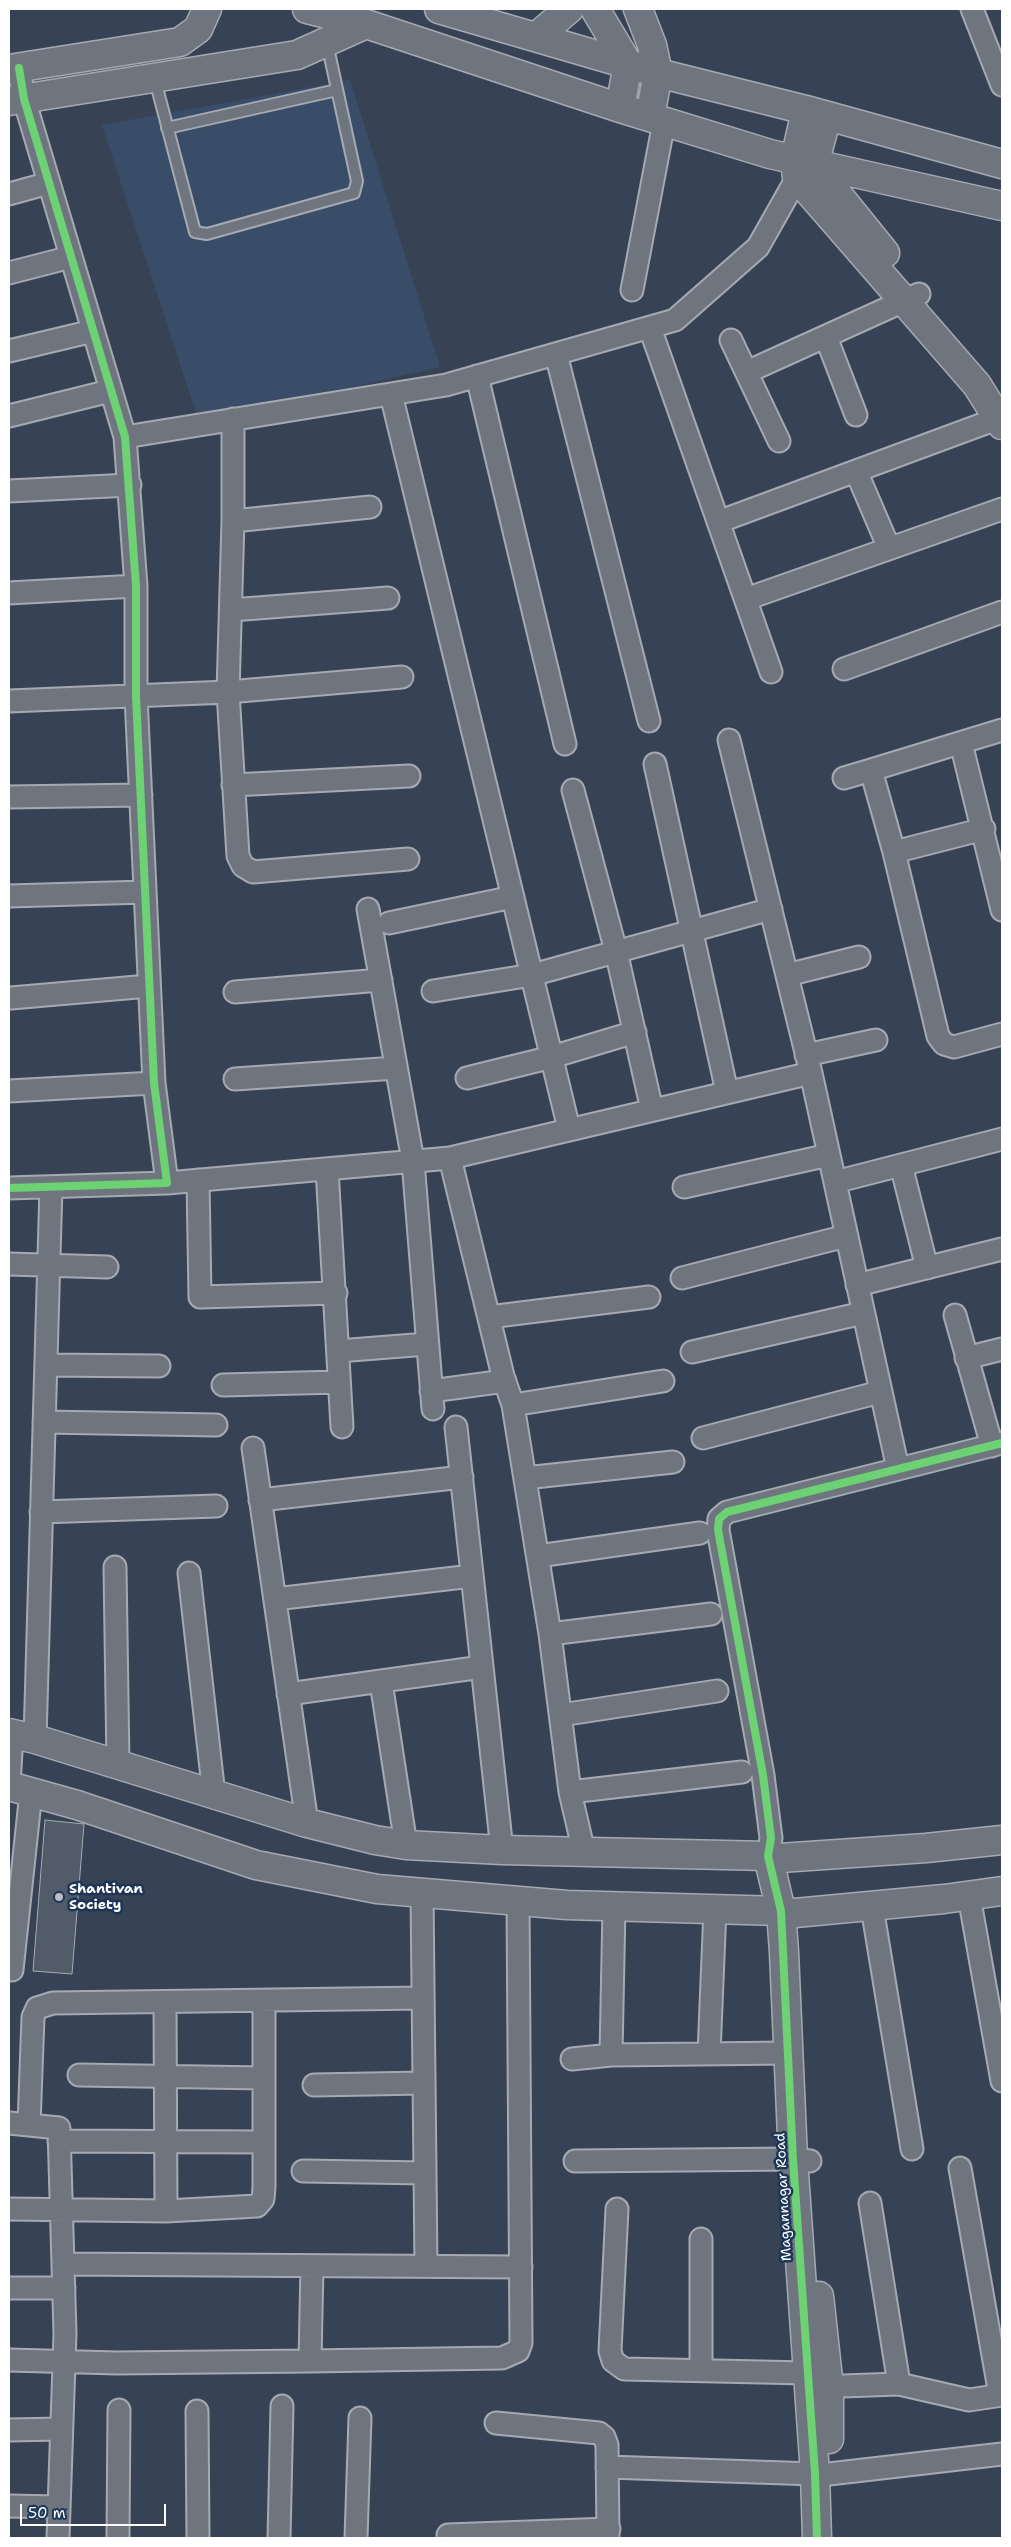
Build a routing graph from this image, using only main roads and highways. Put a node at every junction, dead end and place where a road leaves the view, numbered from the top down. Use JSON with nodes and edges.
{"nodes":[{"id":1,"x":207,"y":9,"type":"edge"},
{"id":2,"x":307,"y":9,"type":"edge"},
{"id":3,"x":440,"y":9,"type":"edge"},
{"id":4,"x":570,"y":9,"type":"edge"},
{"id":5,"x":636,"y":9,"type":"edge"},
{"id":6,"x":600,"y":17,"type":"edge"},
{"id":7,"x":366,"y":24,"type":"junction"},
{"id":8,"x":536,"y":36,"type":"junction"},
{"id":9,"x":628,"y":64,"type":"junction"},
{"id":10,"x":14,"y":68,"type":"edge"},
{"id":11,"x":658,"y":73,"type":"junction"},
{"id":12,"x":16,"y":100,"type":"edge"},
{"id":13,"x":620,"y":108,"type":"junction"},
{"id":14,"x":817,"y":113,"type":"junction"},
{"id":15,"x":657,"y":119,"type":"junction"},
{"id":16,"x":1002,"y":164,"type":"edge"},
{"id":17,"x":802,"y":168,"type":"junction"},
{"id":18,"x":1002,"y":206,"type":"edge"},
{"id":19,"x":912,"y":298,"type":"junction"},
{"id":20,"x":1002,"y":391,"type":"edge"},
{"id":21,"x":1001,"y":420,"type":"edge"},
{"id":22,"x":19,"y":1735,"type":"edge"},
{"id":23,"x":16,"y":1788,"type":"edge"},
{"id":24,"x":1002,"y":1840,"type":"edge"},
{"id":25,"x":773,"y":1850,"type":"junction"},
{"id":26,"x":1002,"y":1891,"type":"edge"},
{"id":27,"x":788,"y":1912,"type":"junction"},
{"id":28,"x":802,"y":2160,"type":"junction"},
{"id":29,"x":822,"y":2474,"type":"junction"},
{"id":30,"x":817,"y":2538,"type":"edge"},
{"id":31,"x":834,"y":2538,"type":"edge"}],
"edges":[{"from":1,"to":10,"type":"main road"},
{"from":2,"to":7,"type":"main road"},
{"from":3,"to":8,"type":"main road"},
{"from":4,"to":8,"type":"main road"},
{"from":5,"to":6,"type":"main road"},
{"from":5,"to":11,"type":"main road"},
{"from":6,"to":9,"type":"main road"},
{"from":7,"to":12,"type":"main road"},
{"from":7,"to":13,"type":"main road"},
{"from":8,"to":9,"type":"main road"},
{"from":9,"to":11,"type":"main road"},
{"from":9,"to":13,"type":"main road"},
{"from":11,"to":14,"type":"main road"},
{"from":11,"to":15,"type":"main road"},
{"from":13,"to":15,"type":"main road"},
{"from":14,"to":16,"type":"main road"},
{"from":14,"to":17,"type":"main road"},
{"from":15,"to":17,"type":"main road"},
{"from":17,"to":18,"type":"main road"},
{"from":17,"to":19,"type":"main road"},
{"from":19,"to":20,"type":"main road"},
{"from":19,"to":21,"type":"main road"},
{"from":22,"to":25,"type":"main road"},
{"from":23,"to":27,"type":"main road"},
{"from":24,"to":25,"type":"main road"},
{"from":25,"to":27,"type":"main road"},
{"from":26,"to":27,"type":"main road"},
{"from":27,"to":28,"type":"main road","name":"Magannagar Road"},
{"from":27,"to":28,"type":"main road","name":"Magannagar Road"},
{"from":28,"to":29,"type":"main road","name":"Magannagar Road"},
{"from":29,"to":30,"type":"main road","name":"Magannagar Road"},
{"from":29,"to":31,"type":"main road","name":"Magannagar Road"}]}
